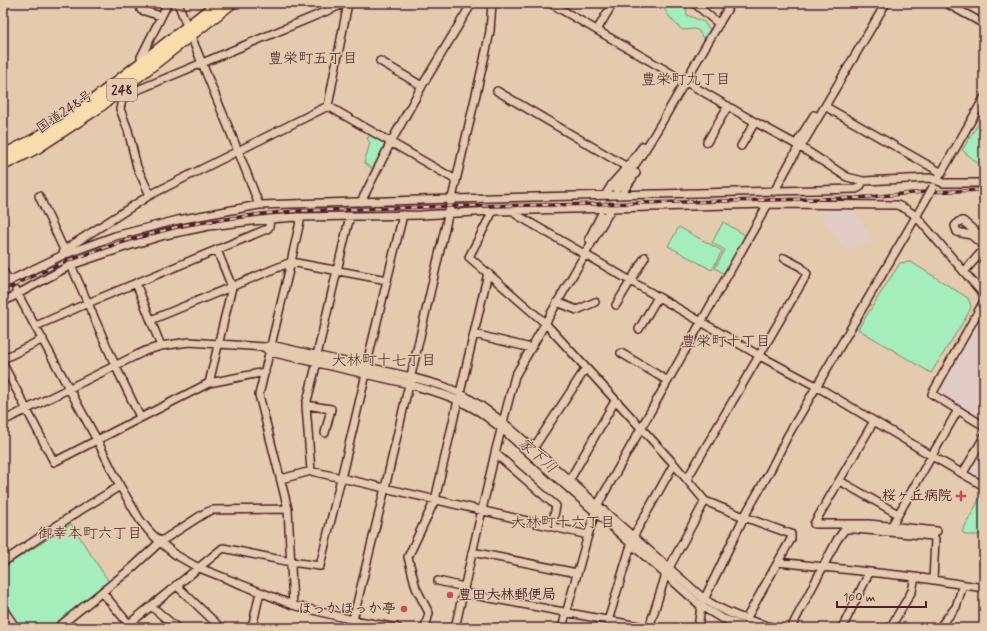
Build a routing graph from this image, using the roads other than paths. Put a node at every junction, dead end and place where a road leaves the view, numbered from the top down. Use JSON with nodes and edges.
{"nodes":[{"id":1,"x":6,"y":3,"type":"edge"},
{"id":2,"x":141,"y":3,"type":"edge"},
{"id":3,"x":168,"y":3,"type":"edge"},
{"id":4,"x":178,"y":3,"type":"edge"},
{"id":5,"x":218,"y":3,"type":"edge"},
{"id":6,"x":232,"y":3,"type":"edge"},
{"id":7,"x":347,"y":3,"type":"edge"},
{"id":8,"x":472,"y":3,"type":"edge"},
{"id":9,"x":492,"y":3,"type":"edge"},
{"id":10,"x":550,"y":3,"type":"edge"},
{"id":11,"x":613,"y":3,"type":"edge"},
{"id":12,"x":694,"y":3,"type":"edge"},
{"id":13,"x":731,"y":3,"type":"edge"},
{"id":14,"x":886,"y":3,"type":"edge"},
{"id":15,"x":946,"y":3,"type":"edge"},
{"id":16,"x":3,"y":5,"type":"edge"},
{"id":17,"x":161,"y":16,"type":"junction"},
{"id":18,"x":719,"y":24,"type":"junction"},
{"id":19,"x":984,"y":24,"type":"edge"},
{"id":20,"x":598,"y":30,"type":"junction"},
{"id":21,"x":189,"y":32,"type":"junction"},
{"id":22,"x":380,"y":61,"type":"dead end"},
{"id":23,"x":144,"y":62,"type":"junction"},
{"id":24,"x":202,"y":63,"type":"junction"},
{"id":25,"x":685,"y":80,"type":"junction"},
{"id":26,"x":422,"y":86,"type":"junction"},
{"id":27,"x":497,"y":91,"type":"dead end"},
{"id":28,"x":126,"y":92,"type":"junction"},
{"id":29,"x":984,"y":98,"type":"edge"},
{"id":30,"x":328,"y":106,"type":"junction"},
{"id":31,"x":728,"y":106,"type":"junction"},
{"id":32,"x":828,"y":108,"type":"dead end"},
{"id":33,"x":755,"y":122,"type":"junction"},
{"id":34,"x":653,"y":139,"type":"junction"},
{"id":35,"x":391,"y":142,"type":"junction"},
{"id":36,"x":707,"y":142,"type":"dead end"},
{"id":37,"x":741,"y":146,"type":"dead end"},
{"id":38,"x":799,"y":146,"type":"junction"},
{"id":39,"x":238,"y":150,"type":"junction"},
{"id":40,"x":3,"y":155,"type":"edge"},
{"id":41,"x":3,"y":165,"type":"edge"},
{"id":42,"x":628,"y":167,"type":"junction"},
{"id":43,"x":942,"y":173,"type":"junction"},
{"id":44,"x":456,"y":180,"type":"junction"},
{"id":45,"x":862,"y":181,"type":"junction"},
{"id":46,"x":984,"y":183,"type":"edge"},
{"id":47,"x":935,"y":184,"type":"junction"},
{"id":48,"x":774,"y":191,"type":"junction"},
{"id":49,"x":619,"y":192,"type":"junction"},
{"id":50,"x":606,"y":194,"type":"junction"},
{"id":51,"x":150,"y":195,"type":"junction"},
{"id":52,"x":39,"y":196,"type":"dead end"},
{"id":53,"x":452,"y":199,"type":"junction"},
{"id":54,"x":361,"y":202,"type":"junction"},
{"id":55,"x":768,"y":204,"type":"junction"},
{"id":56,"x":259,"y":205,"type":"junction"},
{"id":57,"x":611,"y":209,"type":"junction"},
{"id":58,"x":493,"y":211,"type":"junction"},
{"id":59,"x":514,"y":211,"type":"junction"},
{"id":60,"x":449,"y":213,"type":"junction"},
{"id":61,"x":403,"y":215,"type":"junction"},
{"id":62,"x":601,"y":215,"type":"tunnel mouth"},
{"id":63,"x":301,"y":216,"type":"junction"},
{"id":64,"x":350,"y":216,"type":"junction"},
{"id":65,"x":916,"y":216,"type":"junction"},
{"id":66,"x":270,"y":219,"type":"junction"},
{"id":67,"x":984,"y":239,"type":"edge"},
{"id":68,"x":984,"y":247,"type":"edge"},
{"id":69,"x":217,"y":250,"type":"junction"},
{"id":70,"x":63,"y":252,"type":"junction"},
{"id":71,"x":584,"y":255,"type":"junction"},
{"id":72,"x":645,"y":257,"type":"dead end"},
{"id":73,"x":784,"y":258,"type":"dead end"},
{"id":74,"x":291,"y":262,"type":"junction"},
{"id":75,"x":71,"y":266,"type":"junction"},
{"id":76,"x":3,"y":271,"type":"edge"},
{"id":77,"x":338,"y":271,"type":"junction"},
{"id":78,"x":964,"y":272,"type":"junction"},
{"id":79,"x":488,"y":273,"type":"junction"},
{"id":80,"x":387,"y":280,"type":"junction"},
{"id":81,"x":630,"y":281,"type":"junction"},
{"id":82,"x":8,"y":283,"type":"edge"},
{"id":83,"x":136,"y":283,"type":"junction"},
{"id":84,"x":232,"y":287,"type":"junction"},
{"id":85,"x":17,"y":292,"type":"junction"},
{"id":86,"x":984,"y":295,"type":"edge"},
{"id":87,"x":658,"y":296,"type":"junction"},
{"id":88,"x":984,"y":301,"type":"edge"},
{"id":89,"x":3,"y":302,"type":"edge"},
{"id":90,"x":557,"y":302,"type":"junction"},
{"id":91,"x":595,"y":302,"type":"dead end"},
{"id":92,"x":88,"y":303,"type":"junction"},
{"id":93,"x":616,"y":305,"type":"dead end"},
{"id":94,"x":150,"y":320,"type":"junction"},
{"id":95,"x":702,"y":321,"type":"junction"},
{"id":96,"x":545,"y":323,"type":"junction"},
{"id":97,"x":36,"y":326,"type":"junction"},
{"id":98,"x":639,"y":328,"type":"dead end"},
{"id":99,"x":474,"y":334,"type":"junction"},
{"id":100,"x":43,"y":339,"type":"junction"},
{"id":101,"x":218,"y":343,"type":"junction"},
{"id":102,"x":161,"y":346,"type":"junction"},
{"id":103,"x":269,"y":348,"type":"junction"},
{"id":104,"x":531,"y":348,"type":"junction"},
{"id":105,"x":621,"y":353,"type":"dead end"},
{"id":106,"x":760,"y":356,"type":"junction"},
{"id":107,"x":3,"y":359,"type":"edge"},
{"id":108,"x":317,"y":359,"type":"junction"},
{"id":109,"x":3,"y":364,"type":"edge"},
{"id":110,"x":115,"y":365,"type":"junction"},
{"id":111,"x":586,"y":368,"type":"junction"},
{"id":112,"x":366,"y":370,"type":"junction"},
{"id":113,"x":265,"y":372,"type":"junction"},
{"id":114,"x":410,"y":380,"type":"junction"},
{"id":115,"x":668,"y":381,"type":"junction"},
{"id":116,"x":209,"y":383,"type":"junction"},
{"id":117,"x":816,"y":386,"type":"junction"},
{"id":118,"x":69,"y":388,"type":"junction"},
{"id":119,"x":459,"y":396,"type":"junction"},
{"id":120,"x":615,"y":400,"type":"junction"},
{"id":121,"x":306,"y":405,"type":"junction"},
{"id":122,"x":27,"y":409,"type":"junction"},
{"id":123,"x":958,"y":410,"type":"junction"},
{"id":124,"x":140,"y":417,"type":"junction"},
{"id":125,"x":3,"y":421,"type":"edge"},
{"id":126,"x":874,"y":421,"type":"junction"},
{"id":127,"x":502,"y":425,"type":"junction"},
{"id":128,"x":984,"y":426,"type":"edge"},
{"id":129,"x":641,"y":429,"type":"junction"},
{"id":130,"x":325,"y":433,"type":"dead end"},
{"id":131,"x":984,"y":437,"type":"edge"},
{"id":132,"x":97,"y":440,"type":"junction"},
{"id":133,"x":533,"y":449,"type":"junction"},
{"id":134,"x":495,"y":453,"type":"junction"},
{"id":135,"x":932,"y":456,"type":"junction"},
{"id":136,"x":674,"y":464,"type":"junction"},
{"id":137,"x":311,"y":471,"type":"junction"},
{"id":138,"x":963,"y":473,"type":"junction"},
{"id":139,"x":341,"y":477,"type":"junction"},
{"id":140,"x":281,"y":479,"type":"junction"},
{"id":141,"x":687,"y":480,"type":"junction"},
{"id":142,"x":569,"y":481,"type":"junction"},
{"id":143,"x":840,"y":481,"type":"junction"},
{"id":144,"x":120,"y":486,"type":"junction"},
{"id":145,"x":984,"y":486,"type":"edge"},
{"id":146,"x":385,"y":488,"type":"junction"},
{"id":147,"x":435,"y":500,"type":"junction"},
{"id":148,"x":705,"y":501,"type":"junction"},
{"id":149,"x":288,"y":509,"type":"junction"},
{"id":150,"x":596,"y":509,"type":"junction"},
{"id":151,"x":482,"y":510,"type":"junction"},
{"id":152,"x":898,"y":514,"type":"junction"},
{"id":153,"x":744,"y":517,"type":"junction"},
{"id":154,"x":552,"y":526,"type":"junction"},
{"id":155,"x":850,"y":527,"type":"junction"},
{"id":156,"x":891,"y":527,"type":"junction"},
{"id":157,"x":937,"y":531,"type":"dead end"},
{"id":158,"x":588,"y":535,"type":"junction"},
{"id":159,"x":633,"y":537,"type":"junction"},
{"id":160,"x":160,"y":542,"type":"junction"},
{"id":161,"x":631,"y":544,"type":"junction"},
{"id":162,"x":472,"y":552,"type":"junction"},
{"id":163,"x":3,"y":562,"type":"edge"},
{"id":164,"x":291,"y":562,"type":"junction"},
{"id":165,"x":778,"y":562,"type":"junction"},
{"id":166,"x":823,"y":567,"type":"junction"},
{"id":167,"x":198,"y":568,"type":"junction"},
{"id":168,"x":667,"y":571,"type":"junction"},
{"id":169,"x":577,"y":573,"type":"junction"},
{"id":170,"x":869,"y":573,"type":"junction"},
{"id":171,"x":915,"y":577,"type":"junction"},
{"id":172,"x":933,"y":580,"type":"junction"},
{"id":173,"x":438,"y":581,"type":"dead end"},
{"id":174,"x":176,"y":585,"type":"junction"},
{"id":175,"x":963,"y":585,"type":"junction"},
{"id":176,"x":984,"y":588,"type":"edge"},
{"id":177,"x":464,"y":590,"type":"junction"},
{"id":178,"x":102,"y":592,"type":"junction"},
{"id":179,"x":260,"y":592,"type":"junction"},
{"id":180,"x":703,"y":602,"type":"junction"},
{"id":181,"x":293,"y":605,"type":"junction"},
{"id":182,"x":151,"y":606,"type":"junction"},
{"id":183,"x":3,"y":609,"type":"edge"},
{"id":184,"x":567,"y":613,"type":"junction"},
{"id":185,"x":353,"y":620,"type":"junction"},
{"id":186,"x":608,"y":621,"type":"junction"},
{"id":187,"x":746,"y":626,"type":"edge"},
{"id":188,"x":128,"y":627,"type":"edge"},
{"id":189,"x":16,"y":628,"type":"edge"},
{"id":190,"x":57,"y":628,"type":"edge"},
{"id":191,"x":177,"y":628,"type":"edge"},
{"id":192,"x":222,"y":628,"type":"edge"},
{"id":193,"x":252,"y":628,"type":"edge"},
{"id":194,"x":351,"y":628,"type":"edge"},
{"id":195,"x":398,"y":628,"type":"edge"},
{"id":196,"x":425,"y":628,"type":"edge"},
{"id":197,"x":455,"y":628,"type":"edge"},
{"id":198,"x":562,"y":628,"type":"edge"},
{"id":199,"x":649,"y":628,"type":"edge"},
{"id":200,"x":698,"y":628,"type":"edge"},
{"id":201,"x":775,"y":628,"type":"edge"},
{"id":202,"x":791,"y":628,"type":"edge"},
{"id":203,"x":842,"y":628,"type":"edge"},
{"id":204,"x":890,"y":628,"type":"edge"},
{"id":205,"x":939,"y":628,"type":"edge"}],
"edges":[{"from":1,"to":16,"type":"street"},
{"from":2,"to":17,"type":"street"},
{"from":3,"to":17,"type":"street"},
{"from":4,"to":21,"type":"street"},
{"from":5,"to":21,"type":"highway","name":"国道248号","number":"248"},
{"from":6,"to":21,"type":"highway","name":"国道248号","number":"248"},
{"from":7,"to":24,"type":"street"},
{"from":7,"to":30,"type":"street"},
{"from":8,"to":26,"type":"street"},
{"from":9,"to":44,"type":"street"},
{"from":10,"to":20,"type":"street"},
{"from":11,"to":20,"type":"street"},
{"from":12,"to":18,"type":"street"},
{"from":13,"to":18,"type":"street"},
{"from":14,"to":38,"type":"street"},
{"from":15,"to":19,"type":"street"},
{"from":17,"to":23,"type":"street"},
{"from":18,"to":25,"type":"street"},
{"from":20,"to":25,"type":"street"},
{"from":21,"to":23,"type":"highway","name":"国道248号","number":"248"},
{"from":21,"to":24,"type":"street"},
{"from":21,"to":28,"type":"highway","name":"国道248号","number":"248"},
{"from":22,"to":26,"type":"street"},
{"from":23,"to":40,"type":"highway","name":"国道248号","number":"248"},
{"from":24,"to":28,"type":"street"},
{"from":24,"to":39,"type":"street"},
{"from":25,"to":31,"type":"street"},
{"from":25,"to":34,"type":"street"},
{"from":26,"to":35,"type":"street"},
{"from":27,"to":42,"type":"street"},
{"from":28,"to":41,"type":"highway","name":"国道248号","number":"248"},
{"from":28,"to":51,"type":"street"},
{"from":29,"to":43,"type":"street"},
{"from":30,"to":35,"type":"street"},
{"from":30,"to":39,"type":"street"},
{"from":31,"to":33,"type":"street"},
{"from":31,"to":36,"type":"street"},
{"from":32,"to":43,"type":"street"},
{"from":33,"to":37,"type":"street"},
{"from":33,"to":38,"type":"street"},
{"from":34,"to":42,"type":"street"},
{"from":34,"to":49,"type":"street"},
{"from":35,"to":44,"type":"street"},
{"from":35,"to":54,"type":"street"},
{"from":38,"to":45,"type":"street"},
{"from":38,"to":48,"type":"street"},
{"from":39,"to":51,"type":"street"},
{"from":39,"to":56,"type":"street"},
{"from":42,"to":50,"type":"street"},
{"from":43,"to":47,"type":"street"},
{"from":44,"to":53,"type":"street"},
{"from":45,"to":47,"type":"street"},
{"from":45,"to":48,"type":"street"},
{"from":46,"to":47,"type":"street"},
{"from":47,"to":65,"type":"street","bridge":true},
{"from":48,"to":49,"type":"street"},
{"from":49,"to":50,"type":"street"},
{"from":50,"to":53,"type":"street"},
{"from":51,"to":70,"type":"street"},
{"from":52,"to":70,"type":"street"},
{"from":53,"to":54,"type":"street"},
{"from":53,"to":60,"type":"street"},
{"from":54,"to":56,"type":"street"},
{"from":55,"to":57,"type":"street"},
{"from":55,"to":65,"type":"street"},
{"from":55,"to":95,"type":"street"},
{"from":56,"to":70,"type":"street"},
{"from":57,"to":59,"type":"street"},
{"from":57,"to":71,"type":"street"},
{"from":58,"to":59,"type":"street"},
{"from":58,"to":60,"type":"street"},
{"from":58,"to":79,"type":"street"},
{"from":59,"to":71,"type":"street"},
{"from":60,"to":61,"type":"street"},
{"from":60,"to":114,"type":"street"},
{"from":61,"to":64,"type":"street"},
{"from":61,"to":80,"type":"street"},
{"from":62,"to":71,"type":"street"},
{"from":63,"to":64,"type":"street"},
{"from":63,"to":66,"type":"street"},
{"from":63,"to":74,"type":"street"},
{"from":64,"to":77,"type":"street"},
{"from":65,"to":78,"type":"street"},
{"from":65,"to":117,"type":"street"},
{"from":66,"to":69,"type":"street"},
{"from":66,"to":75,"type":"street"},
{"from":67,"to":68,"type":"street"},
{"from":68,"to":78,"type":"street"},
{"from":69,"to":83,"type":"street"},
{"from":69,"to":84,"type":"street"},
{"from":70,"to":82,"type":"street"},
{"from":71,"to":81,"type":"street"},
{"from":71,"to":90,"type":"street"},
{"from":72,"to":81,"type":"street"},
{"from":73,"to":106,"type":"street"},
{"from":74,"to":77,"type":"street"},
{"from":74,"to":84,"type":"street"},
{"from":74,"to":103,"type":"street"},
{"from":75,"to":85,"type":"street"},
{"from":75,"to":92,"type":"street"},
{"from":76,"to":82,"type":"street"},
{"from":77,"to":80,"type":"street"},
{"from":77,"to":108,"type":"street"},
{"from":78,"to":86,"type":"street"},
{"from":79,"to":96,"type":"street"},
{"from":79,"to":99,"type":"street"},
{"from":80,"to":112,"type":"street"},
{"from":81,"to":87,"type":"street"},
{"from":81,"to":93,"type":"street"},
{"from":83,"to":92,"type":"street"},
{"from":83,"to":94,"type":"street"},
{"from":84,"to":94,"type":"street"},
{"from":84,"to":101,"type":"street"},
{"from":85,"to":89,"type":"street"},
{"from":85,"to":97,"type":"street"},
{"from":87,"to":95,"type":"street"},
{"from":87,"to":98,"type":"street"},
{"from":88,"to":123,"type":"street"},
{"from":90,"to":91,"type":"street"},
{"from":90,"to":96,"type":"street"},
{"from":92,"to":97,"type":"street"},
{"from":92,"to":110,"type":"street"},
{"from":94,"to":102,"type":"street"},
{"from":95,"to":106,"type":"street"},
{"from":95,"to":115,"type":"street"},
{"from":96,"to":104,"type":"street"},
{"from":96,"to":111,"type":"street"},
{"from":97,"to":100,"type":"street"},
{"from":99,"to":104,"type":"street"},
{"from":99,"to":119,"type":"street"},
{"from":100,"to":107,"type":"street"},
{"from":100,"to":118,"type":"street"},
{"from":101,"to":102,"type":"street"},
{"from":101,"to":103,"type":"street"},
{"from":101,"to":116,"type":"street"},
{"from":102,"to":110,"type":"street"},
{"from":103,"to":108,"type":"street"},
{"from":103,"to":113,"type":"street"},
{"from":104,"to":127,"type":"street"},
{"from":105,"to":115,"type":"street"},
{"from":106,"to":117,"type":"street"},
{"from":106,"to":141,"type":"street"},
{"from":108,"to":112,"type":"street"},
{"from":108,"to":121,"type":"street"},
{"from":109,"to":122,"type":"street"},
{"from":110,"to":118,"type":"street"},
{"from":110,"to":124,"type":"street"},
{"from":111,"to":120,"type":"street"},
{"from":111,"to":133,"type":"street"},
{"from":112,"to":114,"type":"street"},
{"from":112,"to":139,"type":"street"},
{"from":113,"to":116,"type":"street"},
{"from":113,"to":140,"type":"street"},
{"from":114,"to":119,"type":"street"},
{"from":114,"to":146,"type":"street"},
{"from":115,"to":129,"type":"street"},
{"from":116,"to":124,"type":"street"},
{"from":117,"to":126,"type":"street"},
{"from":117,"to":153,"type":"street"},
{"from":118,"to":122,"type":"street"},
{"from":118,"to":132,"type":"street"},
{"from":119,"to":127,"type":"street"},
{"from":119,"to":147,"type":"street"},
{"from":120,"to":129,"type":"street"},
{"from":120,"to":142,"type":"street"},
{"from":121,"to":130,"type":"street"},
{"from":121,"to":137,"type":"street"},
{"from":122,"to":125,"type":"street"},
{"from":122,"to":132,"type":"street"},
{"from":123,"to":128,"type":"street"},
{"from":123,"to":135,"type":"street"},
{"from":124,"to":132,"type":"street"},
{"from":126,"to":135,"type":"street"},
{"from":126,"to":143,"type":"street"},
{"from":127,"to":133,"type":"street"},
{"from":127,"to":134,"type":"street"},
{"from":127,"to":150,"type":"street"},
{"from":129,"to":136,"type":"street"},
{"from":129,"to":150,"type":"street"},
{"from":131,"to":138,"type":"street"},
{"from":132,"to":144,"type":"street"},
{"from":133,"to":142,"type":"street"},
{"from":134,"to":151,"type":"street"},
{"from":134,"to":154,"type":"street"},
{"from":135,"to":138,"type":"street"},
{"from":135,"to":152,"type":"street"},
{"from":136,"to":141,"type":"street"},
{"from":136,"to":159,"type":"street"},
{"from":137,"to":139,"type":"street"},
{"from":137,"to":140,"type":"street"},
{"from":138,"to":145,"type":"street"},
{"from":139,"to":146,"type":"street"},
{"from":139,"to":164,"type":"street"},
{"from":140,"to":149,"type":"street"},
{"from":141,"to":148,"type":"street"},
{"from":142,"to":150,"type":"street"},
{"from":143,"to":152,"type":"street"},
{"from":143,"to":155,"type":"street"},
{"from":144,"to":160,"type":"street"},
{"from":144,"to":163,"type":"street"},
{"from":146,"to":147,"type":"street"},
{"from":146,"to":185,"type":"street"},
{"from":147,"to":151,"type":"street"},
{"from":147,"to":196,"type":"street"},
{"from":148,"to":153,"type":"street"},
{"from":148,"to":168,"type":"street"},
{"from":149,"to":160,"type":"street"},
{"from":149,"to":164,"type":"street"},
{"from":150,"to":158,"type":"street"},
{"from":150,"to":159,"type":"street"},
{"from":150,"to":161,"type":"street"},
{"from":151,"to":154,"type":"street"},
{"from":151,"to":162,"type":"street"},
{"from":152,"to":156,"type":"street"},
{"from":153,"to":165,"type":"street"},
{"from":153,"to":180,"type":"street"},
{"from":154,"to":158,"type":"street"},
{"from":155,"to":156,"type":"street"},
{"from":155,"to":166,"type":"street"},
{"from":155,"to":172,"type":"street"},
{"from":156,"to":157,"type":"street"},
{"from":158,"to":169,"type":"street"},
{"from":159,"to":168,"type":"street"},
{"from":160,"to":167,"type":"street"},
{"from":160,"to":178,"type":"street"},
{"from":161,"to":168,"type":"street"},
{"from":161,"to":186,"type":"street"},
{"from":162,"to":169,"type":"street"},
{"from":162,"to":177,"type":"street"},
{"from":164,"to":167,"type":"street"},
{"from":164,"to":181,"type":"street"},
{"from":165,"to":166,"type":"street"},
{"from":165,"to":187,"type":"street"},
{"from":166,"to":170,"type":"street"},
{"from":166,"to":202,"type":"street"},
{"from":167,"to":174,"type":"street"},
{"from":167,"to":179,"type":"street"},
{"from":168,"to":180,"type":"street"},
{"from":168,"to":199,"type":"street"},
{"from":169,"to":184,"type":"street"},
{"from":170,"to":171,"type":"street"},
{"from":170,"to":203,"type":"street"},
{"from":171,"to":172,"type":"street"},
{"from":171,"to":204,"type":"street"},
{"from":172,"to":175,"type":"street"},
{"from":173,"to":177,"type":"street"},
{"from":174,"to":182,"type":"street"},
{"from":174,"to":192,"type":"street"},
{"from":175,"to":176,"type":"street"},
{"from":175,"to":205,"type":"street"},
{"from":177,"to":184,"type":"street"},
{"from":177,"to":197,"type":"street"},
{"from":178,"to":188,"type":"street"},
{"from":178,"to":190,"type":"street"},
{"from":179,"to":181,"type":"street"},
{"from":179,"to":193,"type":"street"},
{"from":180,"to":187,"type":"street"},
{"from":180,"to":200,"type":"street"},
{"from":181,"to":185,"type":"street"},
{"from":182,"to":188,"type":"street"},
{"from":182,"to":191,"type":"street"},
{"from":183,"to":189,"type":"street"},
{"from":184,"to":186,"type":"street"},
{"from":184,"to":198,"type":"street"},
{"from":185,"to":194,"type":"street"},
{"from":185,"to":195,"type":"street"},
{"from":186,"to":199,"type":"street"},
{"from":187,"to":201,"type":"street"}]}
